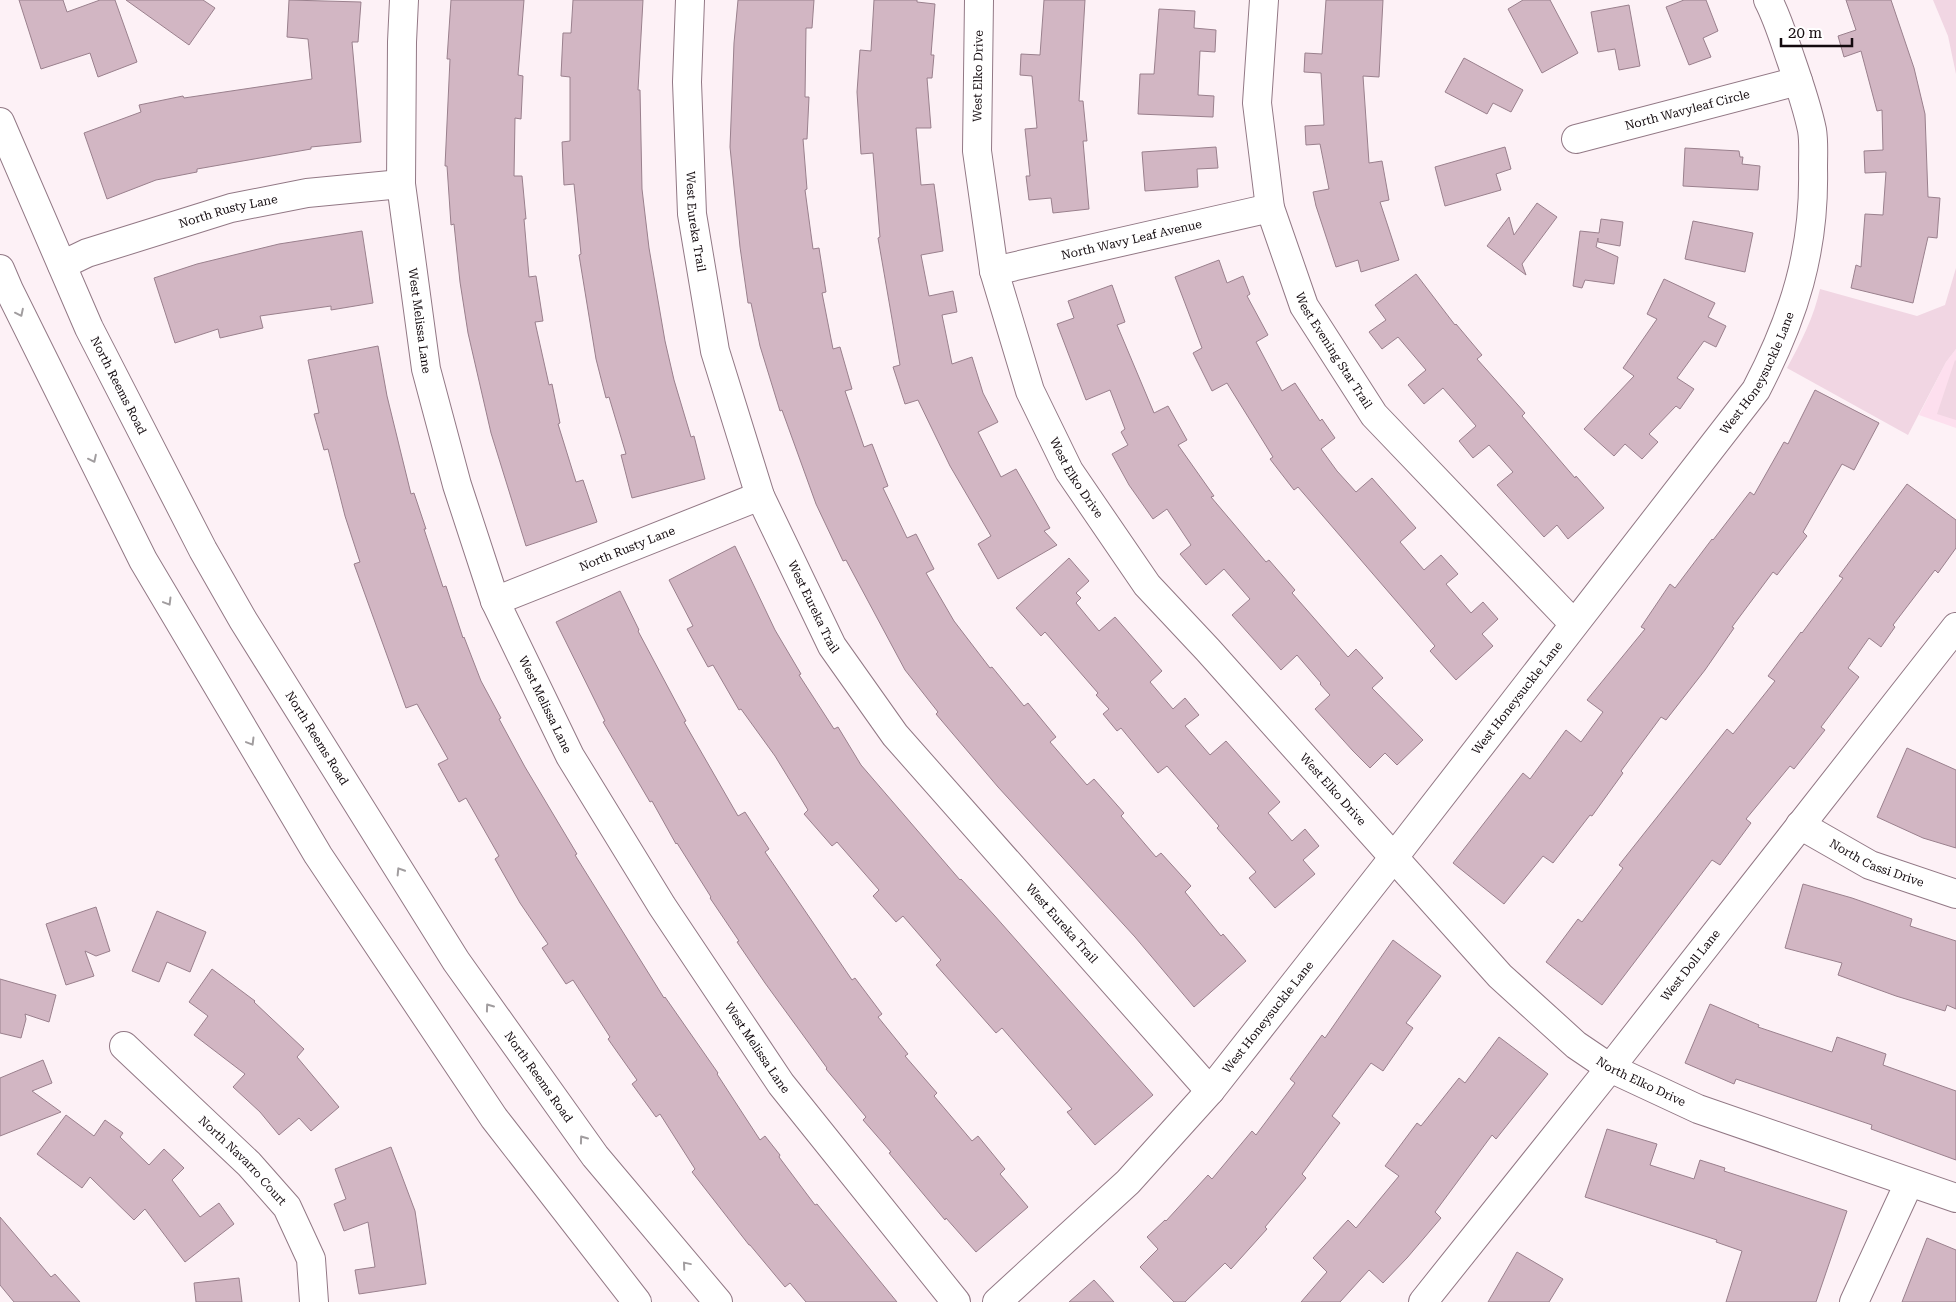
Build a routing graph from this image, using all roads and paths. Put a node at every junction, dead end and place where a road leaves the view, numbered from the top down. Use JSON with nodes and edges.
{"nodes":[{"id":1,"x":404,"y":0,"type":"edge"},
{"id":2,"x":690,"y":0,"type":"edge"},
{"id":3,"x":979,"y":0,"type":"edge"},
{"id":4,"x":1264,"y":0,"type":"edge"},
{"id":5,"x":1768,"y":0,"type":"edge"},
{"id":6,"x":1798,"y":81,"type":"junction"},
{"id":7,"x":0,"y":122,"type":"edge"},
{"id":8,"x":1576,"y":139,"type":"dead end"},
{"id":9,"x":401,"y":184,"type":"junction"},
{"id":10,"x":1270,"y":208,"type":"junction"},
{"id":11,"x":62,"y":265,"type":"junction"},
{"id":12,"x":0,"y":269,"type":"edge"},
{"id":13,"x":994,"y":271,"type":"junction"},
{"id":14,"x":760,"y":496,"type":"junction"},
{"id":15,"x":495,"y":601,"type":"junction"},
{"id":16,"x":1574,"y":624,"type":"junction"},
{"id":17,"x":1956,"y":627,"type":"edge"},
{"id":18,"x":1800,"y":825,"type":"junction"},
{"id":19,"x":1394,"y":858,"type":"junction"},
{"id":20,"x":1956,"y":894,"type":"edge"},
{"id":21,"x":124,"y":1046,"type":"dead end"},
{"id":22,"x":1610,"y":1068,"type":"junction"},
{"id":23,"x":1210,"y":1091,"type":"junction"},
{"id":24,"x":1910,"y":1183,"type":"junction"},
{"id":25,"x":1956,"y":1198,"type":"edge"},
{"id":26,"x":314,"y":1302,"type":"edge"},
{"id":27,"x":637,"y":1302,"type":"edge"},
{"id":28,"x":718,"y":1302,"type":"edge"},
{"id":29,"x":956,"y":1302,"type":"edge"},
{"id":30,"x":997,"y":1302,"type":"edge"},
{"id":31,"x":1423,"y":1302,"type":"edge"},
{"id":32,"x":1854,"y":1302,"type":"edge"}],
"edges":[{"from":1,"to":9,"type":"street","name":"West Melissa Lane"},
{"from":2,"to":14,"type":"street","name":"West Eureka Trail"},
{"from":3,"to":13,"type":"street","name":"West Elko Drive"},
{"from":4,"to":10,"type":"street","name":"West Evening Star Trail"},
{"from":5,"to":6,"type":"street","name":"West Honeysuckle Lane"},
{"from":6,"to":8,"type":"street","name":"North Wavyleaf Circle"},
{"from":6,"to":16,"type":"street","name":"West Honeysuckle Lane"},
{"from":7,"to":11,"type":"street","name":"North Reems Road"},
{"from":9,"to":11,"type":"street","name":"North Rusty Lane"},
{"from":9,"to":15,"type":"street","name":"West Melissa Lane"},
{"from":10,"to":13,"type":"street","name":"North Wavy Leaf Avenue"},
{"from":10,"to":16,"type":"street","name":"West Evening Star Trail"},
{"from":28,"to":11,"type":"street","name":"North Reems Road","one_way":true},
{"from":12,"to":27,"type":"street","one_way":true},
{"from":13,"to":19,"type":"street","name":"West Elko Drive"},
{"from":14,"to":15,"type":"street","name":"North Rusty Lane"},
{"from":14,"to":23,"type":"street","name":"West Eureka Trail"},
{"from":15,"to":29,"type":"street","name":"West Melissa Lane"},
{"from":16,"to":19,"type":"street","name":"West Honeysuckle Lane"},
{"from":17,"to":18,"type":"street","name":"West Doll Lane"},
{"from":18,"to":20,"type":"street","name":"North Cassi Drive"},
{"from":18,"to":22,"type":"street","name":"West Doll Lane"},
{"from":19,"to":22,"type":"street","name":"North Elko Drive"},
{"from":19,"to":23,"type":"street","name":"West Honeysuckle Lane"},
{"from":21,"to":26,"type":"street","name":"North Navarro Court"},
{"from":22,"to":24,"type":"street","name":"North Elko Drive"},
{"from":22,"to":31,"type":"street","name":"West Doll Lane"},
{"from":23,"to":30,"type":"street","name":"West Honeysuckle Lane"},
{"from":24,"to":25,"type":"street","name":"North Elko Drive"},
{"from":24,"to":32,"type":"street"}]}
